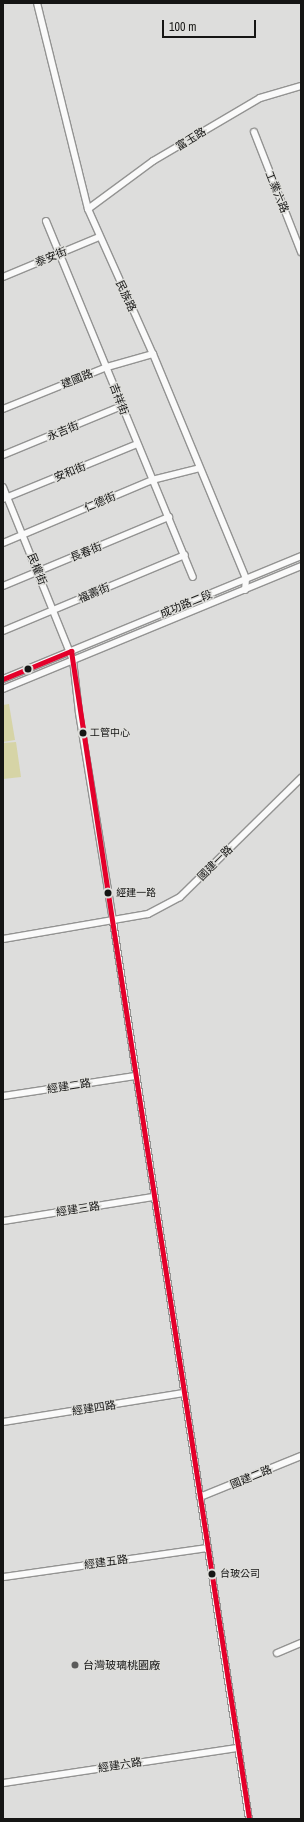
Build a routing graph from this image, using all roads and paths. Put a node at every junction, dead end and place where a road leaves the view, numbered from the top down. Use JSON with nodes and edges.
{"nodes":[{"id":1,"x":37,"y":3,"type":"edge"},
{"id":2,"x":301,"y":86,"type":"edge"},
{"id":3,"x":254,"y":132,"type":"dead end"},
{"id":4,"x":88,"y":209,"type":"junction"},
{"id":5,"x":46,"y":221,"type":"dead end"},
{"id":6,"x":99,"y":237,"type":"junction"},
{"id":7,"x":301,"y":252,"type":"edge"},
{"id":8,"x":60,"y":254,"type":"junction"},
{"id":9,"x":3,"y":277,"type":"edge"},
{"id":10,"x":153,"y":354,"type":"junction"},
{"id":11,"x":107,"y":367,"type":"junction"},
{"id":12,"x":122,"y":406,"type":"junction"},
{"id":13,"x":3,"y":409,"type":"edge"},
{"id":14,"x":137,"y":444,"type":"junction"},
{"id":15,"x":3,"y":455,"type":"edge"},
{"id":16,"x":200,"y":468,"type":"junction"},
{"id":17,"x":152,"y":480,"type":"junction"},
{"id":18,"x":3,"y":487,"type":"edge"},
{"id":19,"x":5,"y":498,"type":"edge"},
{"id":20,"x":169,"y":517,"type":"junction"},
{"id":21,"x":23,"y":535,"type":"junction"},
{"id":22,"x":3,"y":543,"type":"edge"},
{"id":23,"x":185,"y":555,"type":"junction"},
{"id":24,"x":301,"y":556,"type":"edge"},
{"id":25,"x":301,"y":566,"type":"edge"},
{"id":26,"x":37,"y":572,"type":"junction"},
{"id":27,"x":193,"y":576,"type":"dead end"},
{"id":28,"x":246,"y":579,"type":"junction"},
{"id":29,"x":3,"y":586,"type":"edge"},
{"id":30,"x":245,"y":590,"type":"junction"},
{"id":31,"x":54,"y":610,"type":"junction"},
{"id":32,"x":3,"y":631,"type":"edge"},
{"id":33,"x":71,"y":651,"type":"junction"},
{"id":34,"x":73,"y":660,"type":"junction"},
{"id":35,"x":3,"y":680,"type":"edge"},
{"id":36,"x":3,"y":689,"type":"edge"},
{"id":37,"x":301,"y":778,"type":"edge"},
{"id":38,"x":114,"y":921,"type":"junction"},
{"id":39,"x":3,"y":939,"type":"edge"},
{"id":40,"x":135,"y":1076,"type":"junction"},
{"id":41,"x":3,"y":1096,"type":"edge"},
{"id":42,"x":153,"y":1197,"type":"junction"},
{"id":43,"x":3,"y":1221,"type":"edge"},
{"id":44,"x":184,"y":1393,"type":"junction"},
{"id":45,"x":3,"y":1422,"type":"edge"},
{"id":46,"x":301,"y":1456,"type":"edge"},
{"id":47,"x":200,"y":1497,"type":"junction"},
{"id":48,"x":208,"y":1548,"type":"junction"},
{"id":49,"x":3,"y":1577,"type":"edge"},
{"id":50,"x":301,"y":1643,"type":"edge"},
{"id":51,"x":277,"y":1653,"type":"dead end"},
{"id":52,"x":237,"y":1748,"type":"junction"},
{"id":53,"x":3,"y":1783,"type":"edge"},
{"id":54,"x":249,"y":1819,"type":"edge"}],
"edges":[{"from":1,"to":4,"type":"street","name":"民族路"},
{"from":2,"to":4,"type":"street","name":"富玉路"},
{"from":3,"to":7,"type":"street","name":"工業六路"},
{"from":4,"to":6,"type":"street","name":"民族路"},
{"from":5,"to":8,"type":"street","name":"吉祥街"},
{"from":6,"to":8,"type":"street","name":"泰安街"},
{"from":6,"to":10,"type":"street","name":"民族路"},
{"from":8,"to":9,"type":"street","name":"泰安街"},
{"from":8,"to":11,"type":"street","name":"吉祥街"},
{"from":10,"to":11,"type":"street","name":"建國路"},
{"from":10,"to":16,"type":"street","name":"民族路"},
{"from":11,"to":12,"type":"street","name":"吉祥街"},
{"from":11,"to":13,"type":"street","name":"建國路"},
{"from":12,"to":14,"type":"street","name":"吉祥街"},
{"from":12,"to":15,"type":"street","name":"永吉街"},
{"from":14,"to":17,"type":"street","name":"吉祥街"},
{"from":14,"to":19,"type":"street","name":"安和街"},
{"from":16,"to":17,"type":"street","name":"仁德街"},
{"from":16,"to":28,"type":"street","name":"民族路"},
{"from":17,"to":20,"type":"street","name":"吉祥街"},
{"from":17,"to":21,"type":"street","name":"仁德街"},
{"from":18,"to":19,"type":"street","name":"民權街"},
{"from":19,"to":21,"type":"street","name":"民權街"},
{"from":20,"to":23,"type":"street","name":"吉祥街"},
{"from":20,"to":26,"type":"street","name":"長春街"},
{"from":21,"to":22,"type":"street","name":"仁德街"},
{"from":21,"to":26,"type":"street","name":"民權街"},
{"from":23,"to":27,"type":"street","name":"吉祥街"},
{"from":23,"to":31,"type":"street","name":"福壽街"},
{"from":24,"to":28,"type":"street","name":"成功路二段"},
{"from":25,"to":30,"type":"street","name":"成功路二段"},
{"from":26,"to":29,"type":"street","name":"長春街"},
{"from":26,"to":31,"type":"street","name":"民權街"},
{"from":28,"to":30,"type":"street"},
{"from":28,"to":33,"type":"street","name":"成功路二段"},
{"from":30,"to":34,"type":"street","name":"成功路二段"},
{"from":31,"to":32,"type":"street","name":"福壽街"},
{"from":31,"to":33,"type":"street","name":"民權街"},
{"from":33,"to":34,"type":"street","name":"民權街"},
{"from":33,"to":35,"type":"street","name":"成功路二段"},
{"from":34,"to":36,"type":"street","name":"成功路二段"},
{"from":34,"to":38,"type":"street","name":"民權街"},
{"from":37,"to":38,"type":"street","name":"國建一路"},
{"from":38,"to":39,"type":"street"},
{"from":38,"to":40,"type":"street","name":"民權街"},
{"from":40,"to":41,"type":"street","name":"經建二路"},
{"from":40,"to":42,"type":"street","name":"民權街"},
{"from":42,"to":43,"type":"street","name":"經建三路"},
{"from":42,"to":44,"type":"street","name":"民權街"},
{"from":44,"to":45,"type":"street","name":"經建四路"},
{"from":44,"to":47,"type":"street","name":"民權街"},
{"from":46,"to":47,"type":"street","name":"國建二路"},
{"from":47,"to":48,"type":"street","name":"民權街"},
{"from":48,"to":49,"type":"street","name":"經建五路"},
{"from":48,"to":52,"type":"street","name":"民權街"},
{"from":50,"to":51,"type":"street"},
{"from":52,"to":53,"type":"street","name":"經建六路"},
{"from":52,"to":54,"type":"street","name":"民權街"}]}
